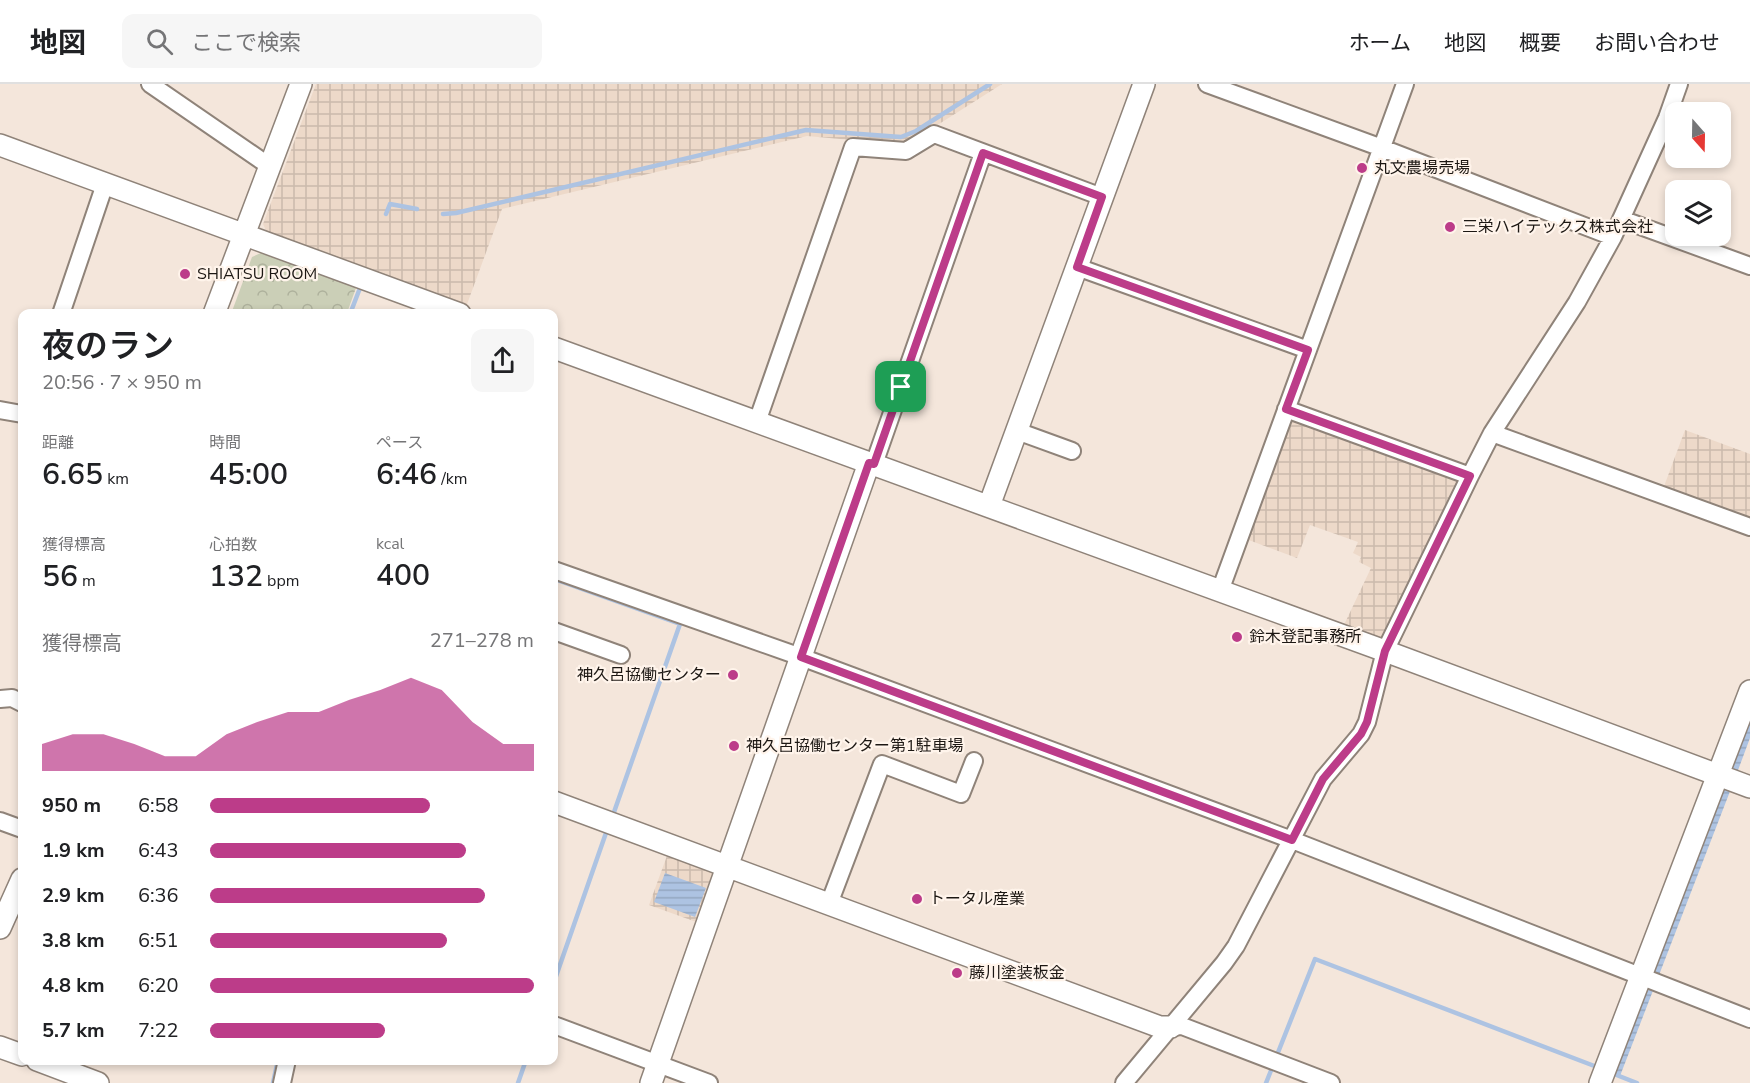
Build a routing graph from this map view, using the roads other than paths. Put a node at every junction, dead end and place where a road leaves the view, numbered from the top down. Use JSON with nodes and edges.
{"nodes":[{"id":1,"x":150,"y":84,"type":"edge"},
{"id":2,"x":301,"y":84,"type":"edge"},
{"id":3,"x":1144,"y":84,"type":"edge"},
{"id":4,"x":1207,"y":84,"type":"edge"},
{"id":5,"x":1406,"y":84,"type":"edge"},
{"id":6,"x":1679,"y":84,"type":"edge"},
{"id":7,"x":0,"y":145,"type":"edge"},
{"id":8,"x":1382,"y":148,"type":"junction"},
{"id":9,"x":983,"y":153,"type":"junction"},
{"id":10,"x":270,"y":164,"type":"junction"},
{"id":11,"x":105,"y":184,"type":"junction"},
{"id":12,"x":1102,"y":197,"type":"junction"},
{"id":13,"x":1621,"y":219,"type":"junction"},
{"id":14,"x":243,"y":235,"type":"junction"},
{"id":15,"x":1613,"y":237,"type":"junction"},
{"id":16,"x":1750,"y":266,"type":"edge"},
{"id":17,"x":1077,"y":267,"type":"junction"},
{"id":18,"x":63,"y":309,"type":"edge"},
{"id":19,"x":216,"y":309,"type":"edge"},
{"id":20,"x":446,"y":309,"type":"edge"},
{"id":21,"x":558,"y":349,"type":"edge"},
{"id":22,"x":1308,"y":350,"type":"junction"},
{"id":23,"x":1286,"y":409,"type":"junction"},
{"id":24,"x":0,"y":410,"type":"edge"},
{"id":25,"x":18,"y":413,"type":"edge"},
{"id":26,"x":757,"y":422,"type":"junction"},
{"id":27,"x":1017,"y":431,"type":"junction"},
{"id":28,"x":1492,"y":433,"type":"junction"},
{"id":29,"x":1071,"y":451,"type":"dead end"},
{"id":30,"x":872,"y":464,"type":"junction"},
{"id":31,"x":1470,"y":476,"type":"junction"},
{"id":32,"x":989,"y":506,"type":"junction"},
{"id":33,"x":1750,"y":527,"type":"edge"},
{"id":34,"x":558,"y":571,"type":"edge"},
{"id":35,"x":1220,"y":591,"type":"junction"},
{"id":36,"x":558,"y":632,"type":"edge"},
{"id":37,"x":1385,"y":651,"type":"junction"},
{"id":38,"x":621,"y":655,"type":"dead end"},
{"id":39,"x":801,"y":657,"type":"junction"},
{"id":40,"x":1750,"y":691,"type":"edge"},
{"id":41,"x":0,"y":699,"type":"edge"},
{"id":42,"x":18,"y":701,"type":"edge"},
{"id":43,"x":974,"y":761,"type":"dead end"},
{"id":44,"x":1733,"y":781,"type":"edge"},
{"id":45,"x":558,"y":803,"type":"edge"},
{"id":46,"x":0,"y":821,"type":"edge"},
{"id":47,"x":18,"y":828,"type":"edge"},
{"id":48,"x":1292,"y":840,"type":"junction"},
{"id":49,"x":728,"y":866,"type":"junction"},
{"id":50,"x":18,"y":888,"type":"edge"},
{"id":51,"x":829,"y":904,"type":"junction"},
{"id":52,"x":0,"y":928,"type":"edge"},
{"id":53,"x":1650,"y":979,"type":"junction"},
{"id":54,"x":1750,"y":1018,"type":"edge"},
{"id":55,"x":558,"y":1027,"type":"edge"},
{"id":56,"x":1172,"y":1027,"type":"junction"},
{"id":57,"x":0,"y":1047,"type":"edge"},
{"id":58,"x":18,"y":1054,"type":"edge"},
{"id":59,"x":50,"y":1065,"type":"edge"},
{"id":60,"x":286,"y":1065,"type":"edge"},
{"id":61,"x":655,"y":1073,"type":"edge"},
{"id":62,"x":98,"y":1083,"type":"edge"},
{"id":63,"x":282,"y":1083,"type":"edge"},
{"id":64,"x":709,"y":1083,"type":"edge"},
{"id":65,"x":1124,"y":1083,"type":"edge"},
{"id":66,"x":1331,"y":1083,"type":"edge"},
{"id":67,"x":1600,"y":1083,"type":"edge"}],
"edges":[{"from":1,"to":10,"type":"street"},
{"from":2,"to":10,"type":"street"},
{"from":3,"to":12,"type":"street"},
{"from":4,"to":8,"type":"street"},
{"from":5,"to":8,"type":"street"},
{"from":6,"to":13,"type":"street"},
{"from":7,"to":11,"type":"street"},
{"from":8,"to":15,"type":"street"},
{"from":8,"to":22,"type":"street"},
{"from":9,"to":12,"type":"street"},
{"from":9,"to":26,"type":"street"},
{"from":9,"to":30,"type":"street"},
{"from":10,"to":14,"type":"street"},
{"from":11,"to":14,"type":"street"},
{"from":11,"to":18,"type":"street"},
{"from":12,"to":17,"type":"street"},
{"from":13,"to":15,"type":"street"},
{"from":13,"to":16,"type":"street"},
{"from":14,"to":19,"type":"street"},
{"from":14,"to":20,"type":"street"},
{"from":15,"to":28,"type":"street"},
{"from":17,"to":22,"type":"street"},
{"from":17,"to":27,"type":"street"},
{"from":21,"to":26,"type":"street"},
{"from":22,"to":23,"type":"street"},
{"from":23,"to":31,"type":"street"},
{"from":23,"to":35,"type":"street"},
{"from":24,"to":25,"type":"street"},
{"from":26,"to":30,"type":"street"},
{"from":27,"to":29,"type":"street"},
{"from":27,"to":32,"type":"street"},
{"from":28,"to":31,"type":"street"},
{"from":28,"to":33,"type":"street"},
{"from":30,"to":32,"type":"street"},
{"from":30,"to":39,"type":"street"},
{"from":31,"to":37,"type":"street"},
{"from":32,"to":35,"type":"street"},
{"from":34,"to":39,"type":"street"},
{"from":35,"to":37,"type":"street"},
{"from":36,"to":38,"type":"street"},
{"from":37,"to":44,"type":"street"},
{"from":37,"to":48,"type":"street"},
{"from":39,"to":48,"type":"street"},
{"from":39,"to":49,"type":"street"},
{"from":40,"to":44,"type":"street"},
{"from":41,"to":42,"type":"street"},
{"from":43,"to":51,"type":"street"},
{"from":44,"to":53,"type":"street"},
{"from":45,"to":49,"type":"street"},
{"from":46,"to":47,"type":"street"},
{"from":48,"to":53,"type":"street"},
{"from":48,"to":56,"type":"street"},
{"from":49,"to":51,"type":"street"},
{"from":49,"to":61,"type":"street"},
{"from":50,"to":52,"type":"street"},
{"from":51,"to":56,"type":"street"},
{"from":53,"to":54,"type":"street"},
{"from":53,"to":67,"type":"street"},
{"from":55,"to":61,"type":"street"},
{"from":56,"to":65,"type":"street"},
{"from":56,"to":66,"type":"street"},
{"from":57,"to":58,"type":"street"},
{"from":59,"to":62,"type":"street"},
{"from":60,"to":63,"type":"street"},
{"from":61,"to":64,"type":"street"}]}
